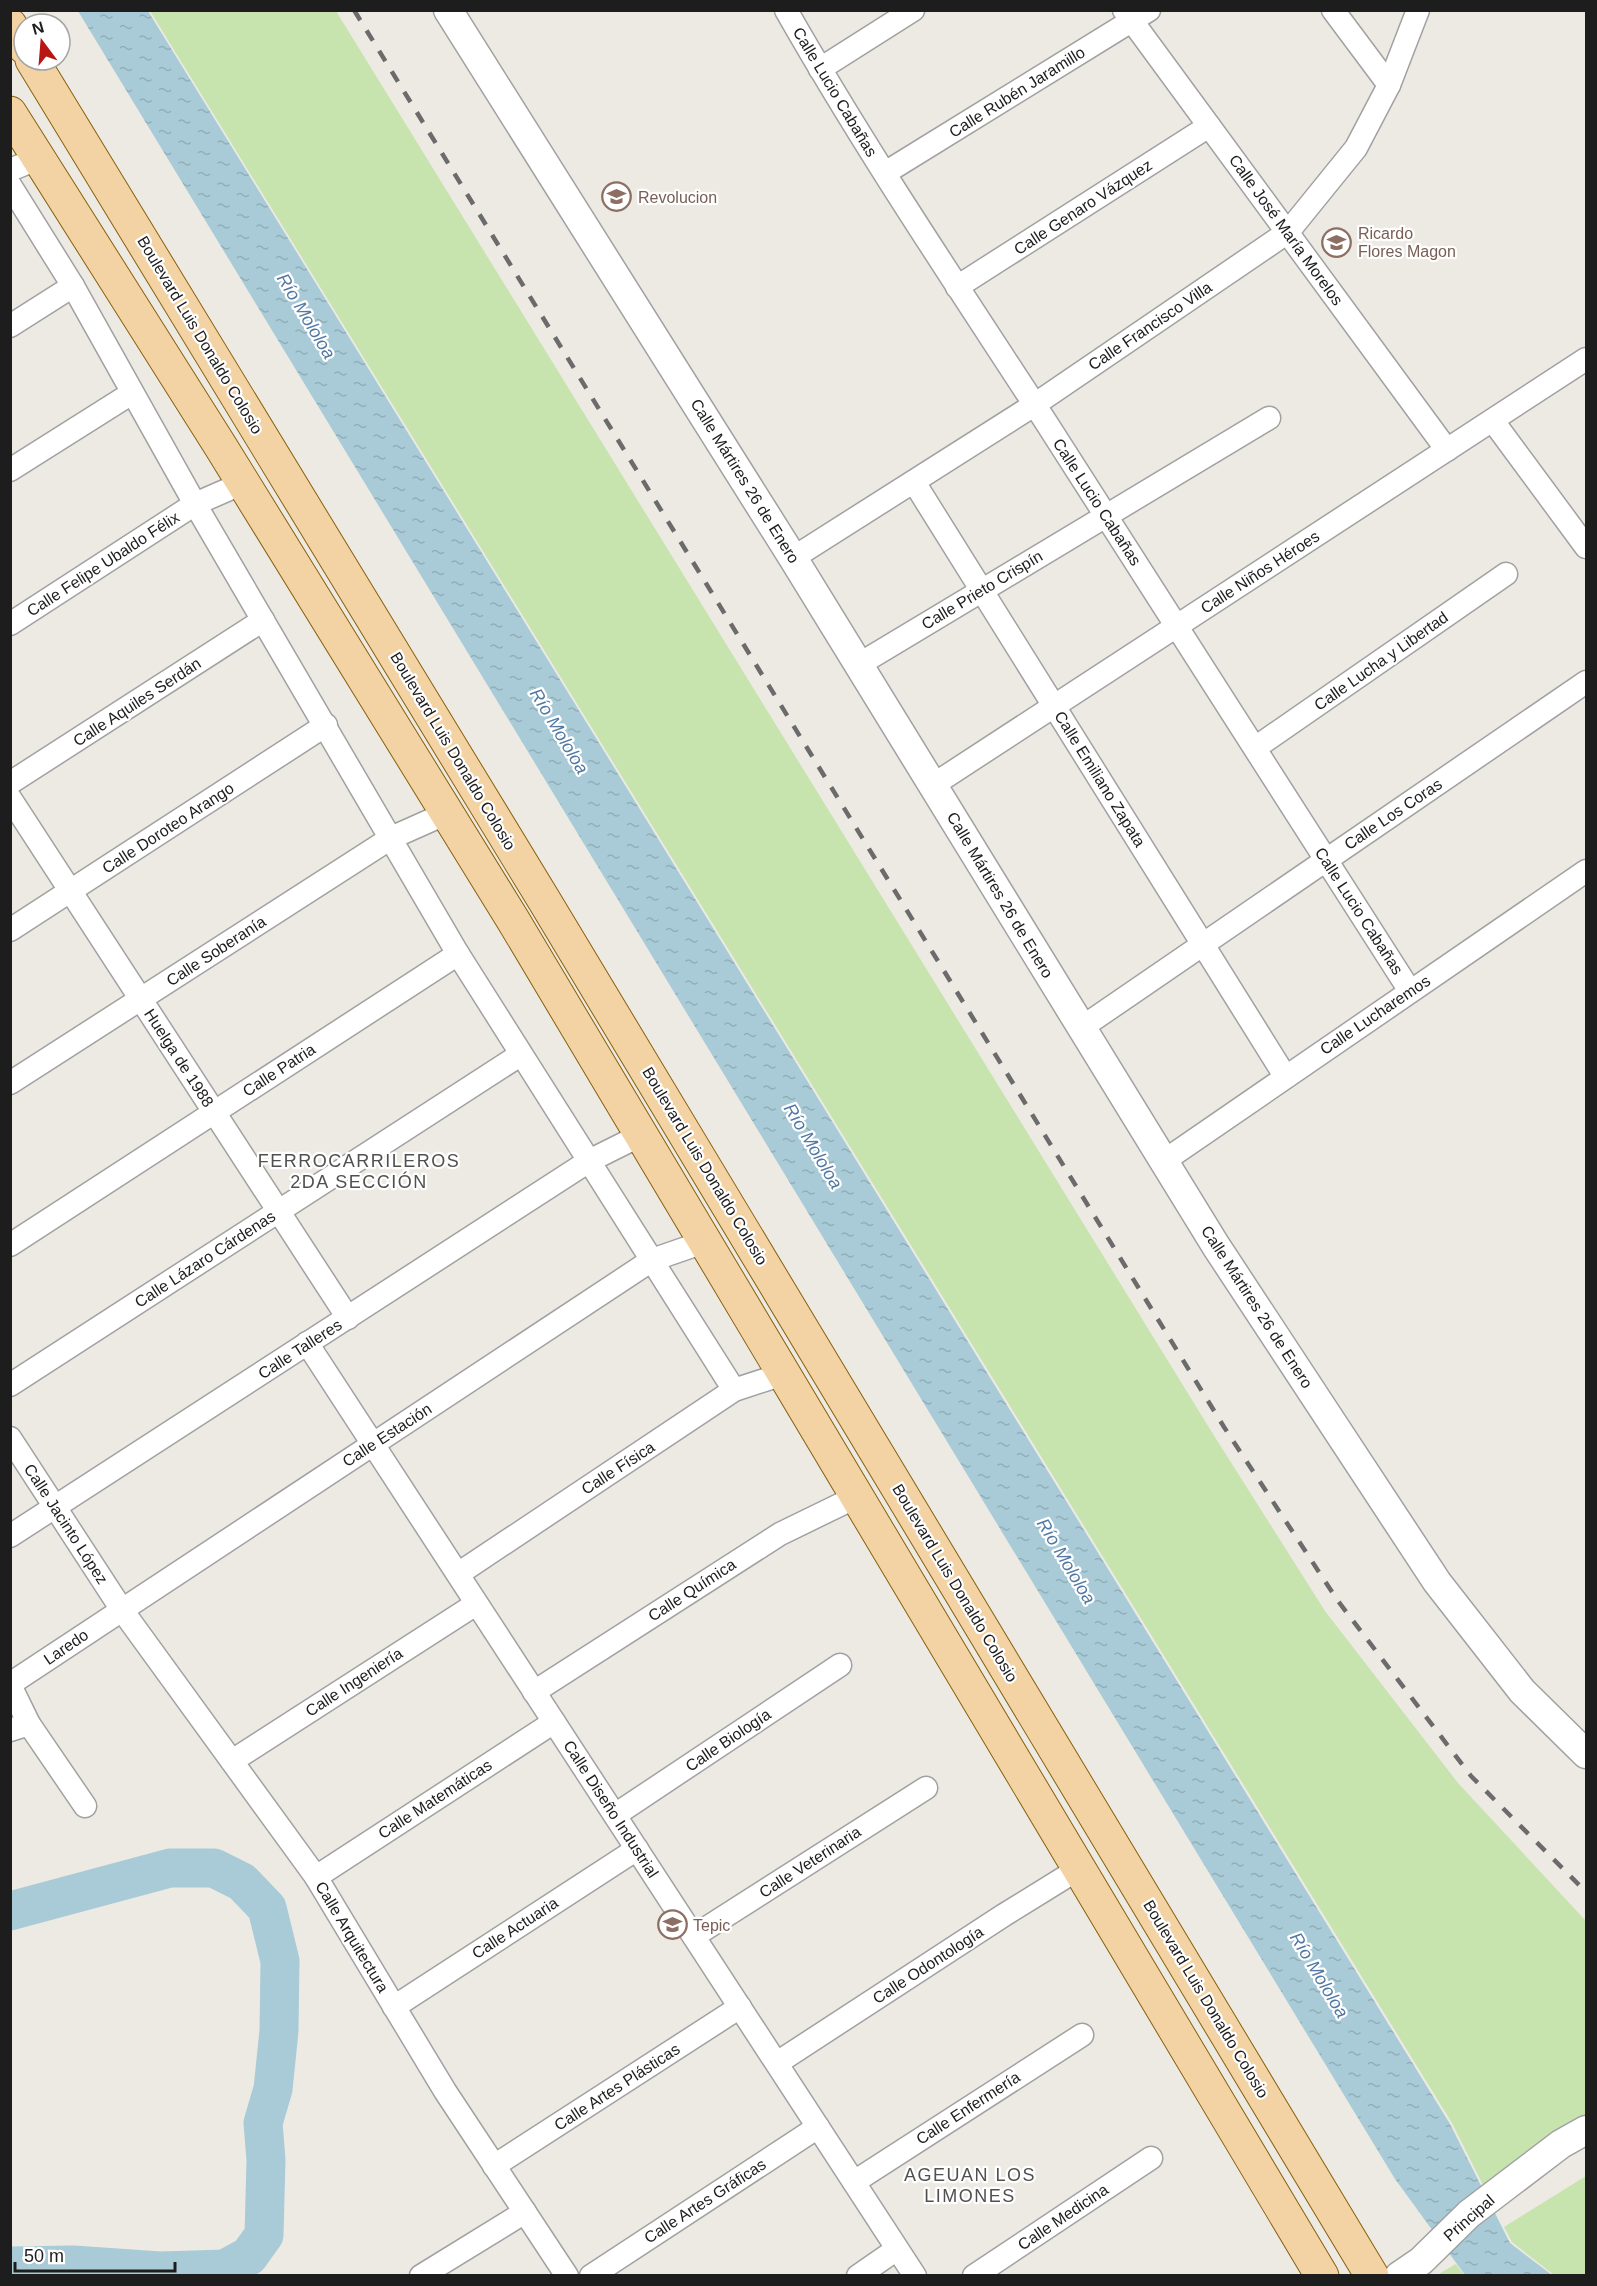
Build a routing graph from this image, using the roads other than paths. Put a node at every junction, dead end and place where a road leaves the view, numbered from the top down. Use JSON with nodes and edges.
{"nodes":[{"id":1,"x":447,"y":10,"type":"edge"},
{"id":2,"x":786,"y":10,"type":"edge"},
{"id":3,"x":913,"y":10,"type":"edge"},
{"id":4,"x":1333,"y":10,"type":"edge"},
{"id":5,"x":1418,"y":10,"type":"edge"},
{"id":6,"x":1135,"y":14,"type":"edge"},
{"id":7,"x":820,"y":69,"type":"junction"},
{"id":8,"x":39,"y":72,"type":"edge"},
{"id":9,"x":1389,"y":85,"type":"junction"},
{"id":10,"x":10,"y":113,"type":"edge"},
{"id":11,"x":1209,"y":126,"type":"junction"},
{"id":12,"x":25,"y":164,"type":"edge"},
{"id":13,"x":885,"y":173,"type":"junction"},
{"id":14,"x":10,"y":185,"type":"edge"},
{"id":15,"x":1288,"y":232,"type":"junction"},
{"id":16,"x":74,"y":286,"type":"junction"},
{"id":17,"x":957,"y":287,"type":"junction"},
{"id":18,"x":10,"y":326,"type":"edge"},
{"id":19,"x":1587,"y":359,"type":"edge"},
{"id":20,"x":132,"y":393,"type":"junction"},
{"id":21,"x":1034,"y":405,"type":"junction"},
{"id":22,"x":1269,"y":418,"type":"dead end"},
{"id":23,"x":1493,"y":421,"type":"junction"},
{"id":24,"x":1447,"y":450,"type":"junction"},
{"id":25,"x":10,"y":470,"type":"edge"},
{"id":26,"x":914,"y":482,"type":"junction"},
{"id":27,"x":243,"y":483,"type":"junction"},
{"id":28,"x":195,"y":504,"type":"junction"},
{"id":29,"x":1106,"y":516,"type":"junction"},
{"id":30,"x":1587,"y":547,"type":"edge"},
{"id":31,"x":794,"y":558,"type":"junction"},
{"id":32,"x":1506,"y":574,"type":"dead end"},
{"id":33,"x":982,"y":590,"type":"junction"},
{"id":34,"x":263,"y":620,"type":"junction"},
{"id":35,"x":10,"y":624,"type":"edge"},
{"id":36,"x":1177,"y":626,"type":"junction"},
{"id":37,"x":858,"y":665,"type":"junction"},
{"id":38,"x":1587,"y":682,"type":"edge"},
{"id":39,"x":1054,"y":706,"type":"junction"},
{"id":40,"x":326,"y":725,"type":"junction"},
{"id":41,"x":1255,"y":748,"type":"junction"},
{"id":42,"x":10,"y":783,"type":"edge"},
{"id":43,"x":933,"y":785,"type":"junction"},
{"id":44,"x":10,"y":798,"type":"edge"},
{"id":45,"x":447,"y":813,"type":"junction"},
{"id":46,"x":391,"y":838,"type":"junction"},
{"id":47,"x":1326,"y":860,"type":"junction"},
{"id":48,"x":1587,"y":871,"type":"edge"},
{"id":49,"x":71,"y":891,"type":"junction"},
{"id":50,"x":10,"y":930,"type":"edge"},
{"id":51,"x":1203,"y":944,"type":"junction"},
{"id":52,"x":574,"y":950,"type":"junction"},
{"id":53,"x":458,"y":954,"type":"junction"},
{"id":54,"x":542,"y":970,"type":"junction"},
{"id":55,"x":1410,"y":991,"type":"junction"},
{"id":56,"x":141,"y":999,"type":"junction"},
{"id":57,"x":1081,"y":1028,"type":"junction"},
{"id":58,"x":520,"y":1055,"type":"junction"},
{"id":59,"x":1286,"y":1076,"type":"junction"},
{"id":60,"x":10,"y":1083,"type":"edge"},
{"id":61,"x":215,"y":1112,"type":"junction"},
{"id":62,"x":641,"y":1135,"type":"junction"},
{"id":63,"x":589,"y":1161,"type":"junction"},
{"id":64,"x":1164,"y":1161,"type":"junction"},
{"id":65,"x":279,"y":1211,"type":"junction"},
{"id":66,"x":704,"y":1242,"type":"junction"},
{"id":67,"x":10,"y":1245,"type":"edge"},
{"id":68,"x":652,"y":1260,"type":"junction"},
{"id":69,"x":348,"y":1318,"type":"junction"},
{"id":70,"x":307,"y":1343,"type":"junction"},
{"id":71,"x":783,"y":1374,"type":"junction"},
{"id":72,"x":10,"y":1385,"type":"edge"},
{"id":73,"x":734,"y":1390,"type":"junction"},
{"id":74,"x":10,"y":1438,"type":"edge"},
{"id":75,"x":373,"y":1444,"type":"junction"},
{"id":76,"x":856,"y":1497,"type":"junction"},
{"id":77,"x":55,"y":1507,"type":"junction"},
{"id":78,"x":10,"y":1536,"type":"edge"},
{"id":79,"x":458,"y":1574,"type":"junction"},
{"id":80,"x":476,"y":1604,"type":"junction"},
{"id":81,"x":122,"y":1610,"type":"junction"},
{"id":82,"x":840,"y":1665,"type":"dead end"},
{"id":83,"x":10,"y":1685,"type":"edge"},
{"id":84,"x":534,"y":1692,"type":"junction"},
{"id":85,"x":554,"y":1722,"type":"junction"},
{"id":86,"x":20,"y":1727,"type":"edge"},
{"id":87,"x":1587,"y":1755,"type":"edge"},
{"id":88,"x":232,"y":1761,"type":"junction"},
{"id":89,"x":927,"y":1788,"type":"dead end"},
{"id":90,"x":85,"y":1806,"type":"dead end"},
{"id":91,"x":615,"y":1815,"type":"junction"},
{"id":92,"x":637,"y":1848,"type":"junction"},
{"id":93,"x":1080,"y":1868,"type":"junction"},
{"id":94,"x":316,"y":1877,"type":"junction"},
{"id":95,"x":694,"y":1936,"type":"junction"},
{"id":96,"x":394,"y":2007,"type":"junction"},
{"id":97,"x":740,"y":2007,"type":"junction"},
{"id":98,"x":1082,"y":2035,"type":"dead end"},
{"id":99,"x":777,"y":2063,"type":"junction"},
{"id":100,"x":818,"y":2127,"type":"junction"},
{"id":101,"x":1587,"y":2130,"type":"edge"},
{"id":102,"x":1151,"y":2158,"type":"dead end"},
{"id":103,"x":494,"y":2166,"type":"junction"},
{"id":104,"x":854,"y":2182,"type":"junction"},
{"id":105,"x":525,"y":2212,"type":"junction"},
{"id":106,"x":897,"y":2249,"type":"junction"},
{"id":107,"x":1411,"y":2268,"type":"edge"},
{"id":108,"x":421,"y":2276,"type":"edge"},
{"id":109,"x":567,"y":2276,"type":"edge"},
{"id":110,"x":591,"y":2276,"type":"edge"},
{"id":111,"x":858,"y":2276,"type":"edge"},
{"id":112,"x":915,"y":2276,"type":"edge"},
{"id":113,"x":974,"y":2276,"type":"edge"},
{"id":114,"x":1322,"y":2276,"type":"edge"},
{"id":115,"x":1372,"y":2276,"type":"edge"}],
"edges":[{"from":1,"to":31,"type":"street","name":"Calle Mártires 26 de Enero"},
{"from":2,"to":7,"type":"street","name":"Calle Lucio Cabañas"},
{"from":3,"to":7,"type":"street"},
{"from":4,"to":9,"type":"street"},
{"from":5,"to":9,"type":"street","name":"Calle Francisco Villa"},
{"from":6,"to":11,"type":"street","name":"Calle José María Morelos"},
{"from":6,"to":13,"type":"street","name":"Calle Rubén Jaramillo"},
{"from":7,"to":13,"type":"street","name":"Calle Lucio Cabañas"},
{"from":8,"to":52,"type":"main road","name":"Boulevard Luis Donaldo Colosio"},
{"from":9,"to":15,"type":"street","name":"Calle Francisco Villa"},
{"from":10,"to":12,"type":"main road"},
{"from":11,"to":15,"type":"street","name":"Calle José María Morelos"},
{"from":11,"to":17,"type":"street","name":"Calle Genaro Vázquez"},
{"from":12,"to":27,"type":"main road"},
{"from":13,"to":17,"type":"street","name":"Calle Lucio Cabañas"},
{"from":14,"to":16,"type":"street"},
{"from":15,"to":21,"type":"street","name":"Calle Francisco Villa"},
{"from":15,"to":24,"type":"street","name":"Calle José María Morelos"},
{"from":16,"to":18,"type":"street"},
{"from":16,"to":20,"type":"street"},
{"from":17,"to":21,"type":"street","name":"Calle Lucio Cabañas"},
{"from":19,"to":23,"type":"street","name":"Calle Niños Héroes"},
{"from":20,"to":25,"type":"street"},
{"from":20,"to":28,"type":"street"},
{"from":21,"to":26,"type":"street","name":"Calle Francisco Villa"},
{"from":21,"to":29,"type":"street","name":"Calle Lucio Cabañas"},
{"from":22,"to":29,"type":"street","name":"Calle Prieto Crispín"},
{"from":23,"to":24,"type":"street","name":"Calle Niños Héroes"},
{"from":23,"to":30,"type":"street"},
{"from":24,"to":36,"type":"street","name":"Calle Niños Héroes"},
{"from":26,"to":31,"type":"street","name":"Calle Francisco Villa"},
{"from":26,"to":33,"type":"street","name":"Calle Emiliano Zapata"},
{"from":27,"to":28,"type":"street","name":"Calle Felipe Ubaldo Félix"},
{"from":27,"to":45,"type":"main road"},
{"from":28,"to":34,"type":"street"},
{"from":28,"to":35,"type":"street","name":"Calle Felipe Ubaldo Félix"},
{"from":29,"to":33,"type":"street","name":"Calle Prieto Crispín"},
{"from":29,"to":36,"type":"street","name":"Calle Lucio Cabañas"},
{"from":31,"to":37,"type":"street","name":"Calle Mártires 26 de Enero"},
{"from":32,"to":41,"type":"street","name":"Calle Lucha y Libertad"},
{"from":33,"to":37,"type":"street","name":"Calle Prieto Crispín"},
{"from":33,"to":39,"type":"street","name":"Calle Emiliano Zapata"},
{"from":34,"to":40,"type":"street"},
{"from":34,"to":42,"type":"street","name":"Calle Aquiles Serdán"},
{"from":36,"to":39,"type":"street","name":"Calle Niños Héroes"},
{"from":36,"to":41,"type":"street","name":"Calle Lucio Cabañas"},
{"from":37,"to":43,"type":"street","name":"Calle Mártires 26 de Enero"},
{"from":38,"to":47,"type":"street","name":"Calle Los Coras"},
{"from":39,"to":43,"type":"street","name":"Calle Niños Héroes"},
{"from":39,"to":51,"type":"street","name":"Calle Emiliano Zapata"},
{"from":40,"to":46,"type":"street"},
{"from":40,"to":49,"type":"street","name":"Calle Doroteo Arango"},
{"from":41,"to":47,"type":"street","name":"Calle Lucio Cabañas"},
{"from":43,"to":57,"type":"street","name":"Calle Mártires 26 de Enero"},
{"from":44,"to":49,"type":"street","name":"Huelga de 1988"},
{"from":45,"to":46,"type":"street","name":"Calle Soberanía"},
{"from":45,"to":54,"type":"main road"},
{"from":46,"to":53,"type":"street"},
{"from":46,"to":56,"type":"street","name":"Calle Soberanía"},
{"from":47,"to":51,"type":"street","name":"Calle Los Coras"},
{"from":47,"to":55,"type":"street","name":"Calle Lucio Cabañas"},
{"from":48,"to":55,"type":"street","name":"Calle Lucharemos"},
{"from":49,"to":50,"type":"street","name":"Calle Doroteo Arango"},
{"from":49,"to":56,"type":"street","name":"Huelga de 1988"},
{"from":51,"to":57,"type":"street","name":"Calle Los Coras"},
{"from":51,"to":59,"type":"street","name":"Calle Emiliano Zapata"},
{"from":52,"to":54,"type":"main road"},
{"from":52,"to":115,"type":"main road","name":"Boulevard Luis Donaldo Colosio"},
{"from":53,"to":58,"type":"street"},
{"from":53,"to":61,"type":"street","name":"Calle Patria"},
{"from":54,"to":62,"type":"main road"},
{"from":55,"to":59,"type":"street","name":"Calle Lucharemos"},
{"from":56,"to":60,"type":"street","name":"Calle Soberanía"},
{"from":56,"to":61,"type":"street","name":"Huelga de 1988"},
{"from":57,"to":64,"type":"street","name":"Calle Mártires 26 de Enero"},
{"from":58,"to":63,"type":"street"},
{"from":58,"to":65,"type":"street","name":"Calle Lázaro Cárdenas"},
{"from":59,"to":64,"type":"street","name":"Calle Lucharemos"},
{"from":61,"to":65,"type":"street","name":"Huelga de 1988"},
{"from":61,"to":67,"type":"street","name":"Calle Patria"},
{"from":62,"to":63,"type":"street","name":"Calle Talleres"},
{"from":62,"to":66,"type":"main road"},
{"from":63,"to":68,"type":"street"},
{"from":63,"to":69,"type":"street","name":"Calle Talleres"},
{"from":64,"to":87,"type":"street","name":"Calle Mártires 26 de Enero"},
{"from":65,"to":69,"type":"street","name":"Huelga de 1988"},
{"from":65,"to":72,"type":"street","name":"Calle Lázaro Cárdenas"},
{"from":66,"to":68,"type":"street","name":"Calle Estación"},
{"from":66,"to":71,"type":"main road"},
{"from":68,"to":73,"type":"street"},
{"from":68,"to":75,"type":"street","name":"Calle Estación"},
{"from":69,"to":70,"type":"street","name":"Calle Talleres"},
{"from":70,"to":75,"type":"street","name":"Calle Diseño Industrial"},
{"from":70,"to":77,"type":"street","name":"Calle Talleres"},
{"from":71,"to":73,"type":"street","name":"Calle Física"},
{"from":71,"to":76,"type":"main road"},
{"from":73,"to":79,"type":"street","name":"Calle Física"},
{"from":74,"to":77,"type":"street","name":"Calle Jacinto López"},
{"from":75,"to":79,"type":"street","name":"Calle Diseño Industrial"},
{"from":75,"to":81,"type":"street","name":"Calle Estación"},
{"from":76,"to":84,"type":"street","name":"Calle Química"},
{"from":76,"to":93,"type":"main road"},
{"from":77,"to":78,"type":"street","name":"Calle Talleres"},
{"from":77,"to":81,"type":"street","name":"Calle Jacinto López"},
{"from":79,"to":80,"type":"street","name":"Calle Diseño Industrial"},
{"from":80,"to":84,"type":"street","name":"Calle Diseño Industrial"},
{"from":80,"to":88,"type":"street","name":"Calle Ingeniería"},
{"from":81,"to":83,"type":"street","name":"Laredo"},
{"from":81,"to":88,"type":"street","name":"Calle Arquitectura"},
{"from":82,"to":91,"type":"street","name":"Calle Biología"},
{"from":83,"to":86,"type":"street","name":"Laredo"},
{"from":84,"to":85,"type":"street","name":"Calle Diseño Industrial"},
{"from":85,"to":91,"type":"street","name":"Calle Diseño Industrial"},
{"from":85,"to":94,"type":"street","name":"Calle Matemáticas"},
{"from":86,"to":90,"type":"street","name":"Laredo"},
{"from":88,"to":94,"type":"street","name":"Calle Arquitectura"},
{"from":89,"to":95,"type":"street","name":"Calle Veterinaria"},
{"from":91,"to":92,"type":"street","name":"Calle Diseño Industrial"},
{"from":92,"to":95,"type":"street","name":"Calle Diseño Industrial"},
{"from":92,"to":96,"type":"street","name":"Calle Actuaria"},
{"from":93,"to":99,"type":"street","name":"Calle Odontología"},
{"from":93,"to":114,"type":"main road"},
{"from":94,"to":96,"type":"street","name":"Calle Arquitectura"},
{"from":95,"to":97,"type":"street","name":"Calle Diseño Industrial"},
{"from":96,"to":103,"type":"street","name":"Calle Arquitectura"},
{"from":97,"to":99,"type":"street","name":"Calle Diseño Industrial"},
{"from":97,"to":103,"type":"street","name":"Calle Artes Plásticas"},
{"from":98,"to":104,"type":"street","name":"Calle Enfermería"},
{"from":99,"to":100,"type":"street","name":"Calle Diseño Industrial"},
{"from":100,"to":104,"type":"street","name":"Calle Diseño Industrial"},
{"from":100,"to":110,"type":"street","name":"Calle Artes Gráficas"},
{"from":101,"to":107,"type":"street","name":"Principal"},
{"from":102,"to":113,"type":"street","name":"Calle Medicina"},
{"from":103,"to":105,"type":"street","name":"Calle Arquitectura"},
{"from":104,"to":106,"type":"street","name":"Calle Diseño Industrial"},
{"from":105,"to":108,"type":"street"},
{"from":105,"to":109,"type":"street","name":"Calle Arquitectura"},
{"from":106,"to":111,"type":"street"},
{"from":106,"to":112,"type":"street","name":"Calle Diseño Industrial"}]}
